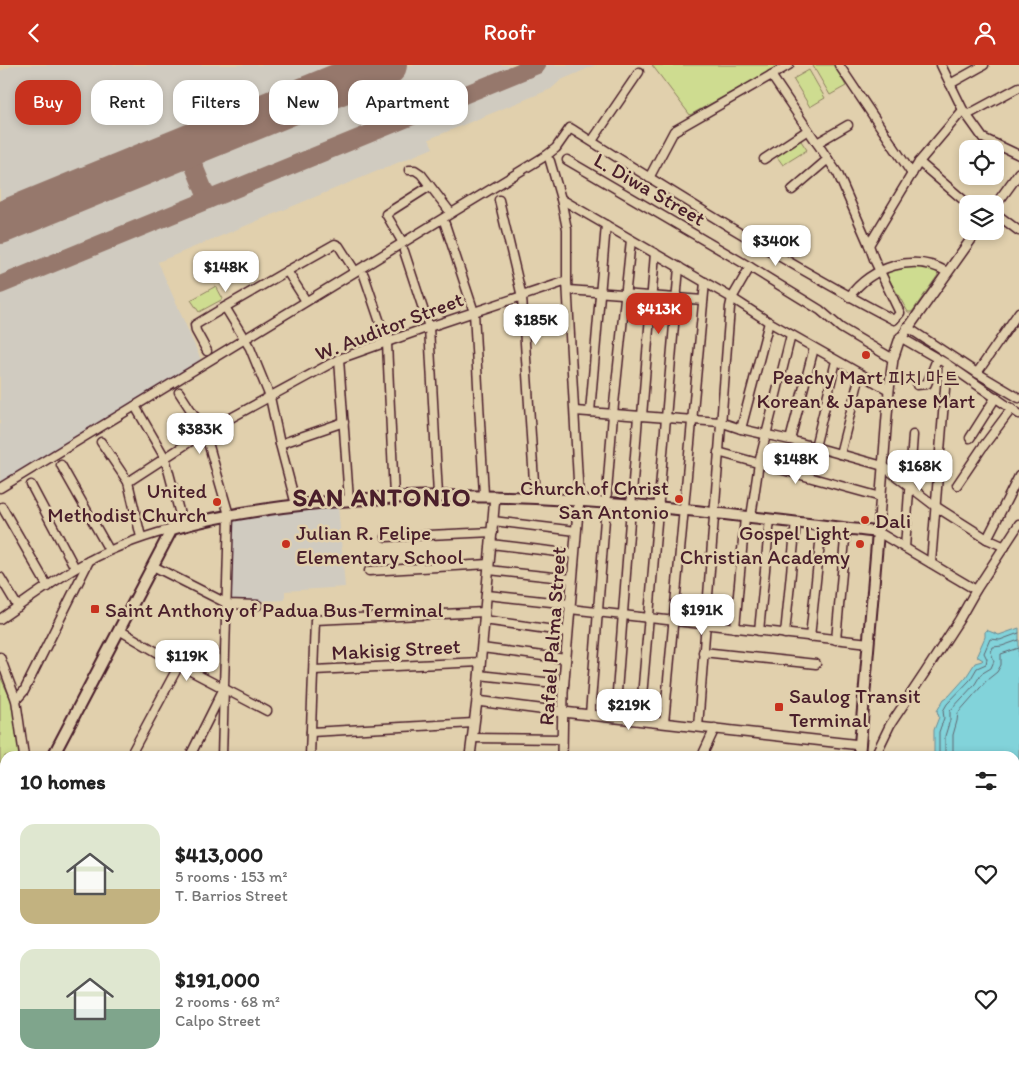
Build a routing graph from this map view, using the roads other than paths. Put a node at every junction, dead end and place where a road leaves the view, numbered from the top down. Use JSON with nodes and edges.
{"nodes":[{"id":1,"x":789,"y":65,"type":"edge"},
{"id":2,"x":839,"y":65,"type":"edge"},
{"id":3,"x":940,"y":65,"type":"edge"},
{"id":4,"x":984,"y":65,"type":"edge"},
{"id":5,"x":639,"y":72,"type":"dead end"},
{"id":6,"x":771,"y":75,"type":"junction"},
{"id":7,"x":950,"y":84,"type":"junction"},
{"id":8,"x":1019,"y":87,"type":"edge"},
{"id":9,"x":965,"y":113,"type":"junction"},
{"id":10,"x":848,"y":125,"type":"dead end"},
{"id":11,"x":808,"y":130,"type":"junction"},
{"id":12,"x":592,"y":141,"type":"junction"},
{"id":13,"x":817,"y":143,"type":"junction"},
{"id":14,"x":1019,"y":155,"type":"edge"},
{"id":15,"x":764,"y":159,"type":"dead end"},
{"id":16,"x":828,"y":159,"type":"junction"},
{"id":17,"x":567,"y":160,"type":"dead end"},
{"id":18,"x":550,"y":161,"type":"dead end"},
{"id":19,"x":920,"y":162,"type":"junction"},
{"id":20,"x":409,"y":170,"type":"dead end"},
{"id":21,"x":1019,"y":173,"type":"edge"},
{"id":22,"x":912,"y":174,"type":"junction"},
{"id":23,"x":649,"y":178,"type":"junction"},
{"id":24,"x":430,"y":186,"type":"junction"},
{"id":25,"x":792,"y":190,"type":"dead end"},
{"id":26,"x":1002,"y":195,"type":"edge"},
{"id":27,"x":959,"y":196,"type":"edge"},
{"id":28,"x":561,"y":199,"type":"junction"},
{"id":29,"x":499,"y":200,"type":"dead end"},
{"id":30,"x":451,"y":213,"type":"junction"},
{"id":31,"x":1004,"y":220,"type":"edge"},
{"id":32,"x":445,"y":224,"type":"dead end"},
{"id":33,"x":606,"y":225,"type":"junction"},
{"id":34,"x":1019,"y":231,"type":"edge"},
{"id":35,"x":632,"y":240,"type":"junction"},
{"id":36,"x":970,"y":240,"type":"edge"},
{"id":37,"x":869,"y":245,"type":"junction"},
{"id":38,"x":404,"y":247,"type":"junction"},
{"id":39,"x":654,"y":253,"type":"junction"},
{"id":40,"x":679,"y":267,"type":"junction"},
{"id":41,"x":750,"y":267,"type":"junction"},
{"id":42,"x":287,"y":271,"type":"junction"},
{"id":43,"x":355,"y":271,"type":"junction"},
{"id":44,"x":879,"y":271,"type":"junction"},
{"id":45,"x":947,"y":272,"type":"junction"},
{"id":46,"x":364,"y":275,"type":"dead end"},
{"id":47,"x":567,"y":281,"type":"junction"},
{"id":48,"x":705,"y":282,"type":"junction"},
{"id":49,"x":568,"y":290,"type":"junction"},
{"id":50,"x":599,"y":292,"type":"junction"},
{"id":51,"x":625,"y":294,"type":"junction"},
{"id":52,"x":650,"y":296,"type":"junction"},
{"id":53,"x":522,"y":297,"type":"junction"},
{"id":54,"x":675,"y":297,"type":"junction"},
{"id":55,"x":849,"y":297,"type":"junction"},
{"id":56,"x":732,"y":298,"type":"junction"},
{"id":57,"x":703,"y":299,"type":"junction"},
{"id":58,"x":306,"y":301,"type":"junction"},
{"id":59,"x":225,"y":307,"type":"junction"},
{"id":60,"x":474,"y":312,"type":"junction"},
{"id":61,"x":1019,"y":312,"type":"edge"},
{"id":62,"x":769,"y":322,"type":"junction"},
{"id":63,"x":429,"y":327,"type":"junction"},
{"id":64,"x":903,"y":332,"type":"junction"},
{"id":65,"x":791,"y":335,"type":"junction"},
{"id":66,"x":244,"y":340,"type":"junction"},
{"id":67,"x":387,"y":343,"type":"junction"},
{"id":68,"x":814,"y":348,"type":"junction"},
{"id":69,"x":206,"y":351,"type":"dead end"},
{"id":70,"x":340,"y":359,"type":"junction"},
{"id":71,"x":893,"y":359,"type":"junction"},
{"id":72,"x":938,"y":359,"type":"junction"},
{"id":73,"x":836,"y":361,"type":"junction"},
{"id":74,"x":947,"y":364,"type":"junction"},
{"id":75,"x":977,"y":373,"type":"junction"},
{"id":76,"x":860,"y":375,"type":"junction"},
{"id":77,"x":917,"y":385,"type":"dead end"},
{"id":78,"x":889,"y":390,"type":"junction"},
{"id":79,"x":179,"y":393,"type":"dead end"},
{"id":80,"x":270,"y":397,"type":"junction"},
{"id":81,"x":996,"y":397,"type":"junction"},
{"id":82,"x":1019,"y":398,"type":"edge"},
{"id":83,"x":135,"y":406,"type":"junction"},
{"id":84,"x":1012,"y":409,"type":"junction"},
{"id":85,"x":575,"y":411,"type":"junction"},
{"id":86,"x":590,"y":412,"type":"junction"},
{"id":87,"x":613,"y":414,"type":"junction"},
{"id":88,"x":1019,"y":414,"type":"edge"},
{"id":89,"x":640,"y":416,"type":"junction"},
{"id":90,"x":666,"y":418,"type":"junction"},
{"id":91,"x":692,"y":420,"type":"junction"},
{"id":92,"x":344,"y":422,"type":"junction"},
{"id":93,"x":720,"y":422,"type":"junction"},
{"id":94,"x":742,"y":429,"type":"junction"},
{"id":95,"x":205,"y":432,"type":"junction"},
{"id":96,"x":766,"y":435,"type":"junction"},
{"id":97,"x":913,"y":435,"type":"dead end"},
{"id":98,"x":970,"y":438,"type":"dead end"},
{"id":99,"x":790,"y":441,"type":"junction"},
{"id":100,"x":101,"y":442,"type":"dead end"},
{"id":101,"x":280,"y":444,"type":"junction"},
{"id":102,"x":815,"y":447,"type":"junction"},
{"id":103,"x":718,"y":452,"type":"junction"},
{"id":104,"x":840,"y":454,"type":"junction"},
{"id":105,"x":165,"y":458,"type":"junction"},
{"id":106,"x":759,"y":463,"type":"junction"},
{"id":107,"x":61,"y":465,"type":"dead end"},
{"id":108,"x":883,"y":466,"type":"junction"},
{"id":109,"x":1019,"y":477,"type":"edge"},
{"id":110,"x":128,"y":482,"type":"junction"},
{"id":111,"x":30,"y":485,"type":"dead end"},
{"id":112,"x":957,"y":485,"type":"dead end"},
{"id":113,"x":0,"y":488,"type":"edge"},
{"id":114,"x":910,"y":488,"type":"junction"},
{"id":115,"x":438,"y":495,"type":"junction"},
{"id":116,"x":394,"y":496,"type":"junction"},
{"id":117,"x":490,"y":496,"type":"junction"},
{"id":118,"x":535,"y":497,"type":"junction"},
{"id":119,"x":881,"y":497,"type":"junction"},
{"id":120,"x":579,"y":499,"type":"junction"},
{"id":121,"x":349,"y":500,"type":"junction"},
{"id":122,"x":606,"y":502,"type":"junction"},
{"id":123,"x":296,"y":505,"type":"junction"},
{"id":124,"x":632,"y":505,"type":"junction"},
{"id":125,"x":934,"y":506,"type":"junction"},
{"id":126,"x":2,"y":507,"type":"dead end"},
{"id":127,"x":658,"y":507,"type":"junction"},
{"id":128,"x":684,"y":510,"type":"junction"},
{"id":129,"x":714,"y":513,"type":"junction"},
{"id":130,"x":229,"y":515,"type":"junction"},
{"id":131,"x":748,"y":517,"type":"junction"},
{"id":132,"x":770,"y":519,"type":"junction"},
{"id":133,"x":493,"y":521,"type":"junction"},
{"id":134,"x":796,"y":522,"type":"junction"},
{"id":135,"x":1019,"y":524,"type":"edge"},
{"id":136,"x":183,"y":525,"type":"junction"},
{"id":137,"x":822,"y":525,"type":"junction"},
{"id":138,"x":846,"y":528,"type":"junction"},
{"id":139,"x":172,"y":529,"type":"junction"},
{"id":140,"x":576,"y":531,"type":"junction"},
{"id":141,"x":492,"y":532,"type":"junction"},
{"id":142,"x":878,"y":532,"type":"junction"},
{"id":143,"x":141,"y":537,"type":"junction"},
{"id":144,"x":386,"y":537,"type":"dead end"},
{"id":145,"x":986,"y":539,"type":"junction"},
{"id":146,"x":491,"y":544,"type":"junction"},
{"id":147,"x":1005,"y":547,"type":"junction"},
{"id":148,"x":905,"y":549,"type":"junction"},
{"id":149,"x":109,"y":550,"type":"junction"},
{"id":150,"x":574,"y":555,"type":"junction"},
{"id":151,"x":89,"y":561,"type":"junction"},
{"id":152,"x":931,"y":563,"type":"junction"},
{"id":153,"x":153,"y":566,"type":"junction"},
{"id":154,"x":489,"y":567,"type":"junction"},
{"id":155,"x":75,"y":568,"type":"junction"},
{"id":156,"x":369,"y":571,"type":"dead end"},
{"id":157,"x":0,"y":577,"type":"edge"},
{"id":158,"x":572,"y":579,"type":"junction"},
{"id":159,"x":48,"y":587,"type":"junction"},
{"id":160,"x":976,"y":590,"type":"junction"},
{"id":161,"x":486,"y":595,"type":"junction"},
{"id":162,"x":228,"y":604,"type":"junction"},
{"id":163,"x":258,"y":605,"type":"dead end"},
{"id":164,"x":18,"y":607,"type":"junction"},
{"id":165,"x":570,"y":607,"type":"junction"},
{"id":166,"x":598,"y":613,"type":"junction"},
{"id":167,"x":622,"y":615,"type":"junction"},
{"id":168,"x":485,"y":616,"type":"junction"},
{"id":169,"x":649,"y":618,"type":"junction"},
{"id":170,"x":0,"y":619,"type":"edge"},
{"id":171,"x":673,"y":621,"type":"junction"},
{"id":172,"x":706,"y":625,"type":"junction"},
{"id":173,"x":735,"y":628,"type":"junction"},
{"id":174,"x":119,"y":630,"type":"junction"},
{"id":175,"x":759,"y":631,"type":"junction"},
{"id":176,"x":568,"y":632,"type":"junction"},
{"id":177,"x":785,"y":634,"type":"junction"},
{"id":178,"x":810,"y":637,"type":"junction"},
{"id":179,"x":836,"y":640,"type":"junction"},
{"id":180,"x":869,"y":643,"type":"junction"},
{"id":181,"x":482,"y":648,"type":"junction"},
{"id":182,"x":704,"y":652,"type":"junction"},
{"id":183,"x":0,"y":657,"type":"edge"},
{"id":184,"x":566,"y":659,"type":"junction"},
{"id":185,"x":480,"y":663,"type":"junction"},
{"id":186,"x":179,"y":665,"type":"junction"},
{"id":187,"x":816,"y":665,"type":"dead end"},
{"id":188,"x":314,"y":670,"type":"junction"},
{"id":189,"x":479,"y":675,"type":"junction"},
{"id":190,"x":564,"y":685,"type":"junction"},
{"id":191,"x":224,"y":688,"type":"junction"},
{"id":192,"x":16,"y":700,"type":"junction"},
{"id":193,"x":477,"y":701,"type":"junction"},
{"id":194,"x":267,"y":711,"type":"dead end"},
{"id":195,"x":563,"y":712,"type":"junction"},
{"id":196,"x":590,"y":715,"type":"junction"},
{"id":197,"x":615,"y":718,"type":"junction"},
{"id":198,"x":640,"y":720,"type":"junction"},
{"id":199,"x":474,"y":723,"type":"junction"},
{"id":200,"x":664,"y":723,"type":"junction"},
{"id":201,"x":698,"y":727,"type":"junction"},
{"id":202,"x":715,"y":729,"type":"junction"},
{"id":203,"x":311,"y":732,"type":"junction"},
{"id":204,"x":472,"y":738,"type":"junction"},
{"id":205,"x":562,"y":739,"type":"junction"},
{"id":206,"x":860,"y":745,"type":"junction"},
{"id":207,"x":23,"y":751,"type":"edge"},
{"id":208,"x":57,"y":751,"type":"edge"},
{"id":209,"x":133,"y":751,"type":"edge"},
{"id":210,"x":192,"y":751,"type":"edge"},
{"id":211,"x":222,"y":751,"type":"edge"},
{"id":212,"x":310,"y":751,"type":"edge"},
{"id":213,"x":471,"y":751,"type":"edge"},
{"id":214,"x":562,"y":751,"type":"edge"},
{"id":215,"x":704,"y":751,"type":"edge"},
{"id":216,"x":859,"y":751,"type":"edge"},
{"id":217,"x":877,"y":751,"type":"edge"},
{"id":218,"x":827,"y":1072,"type":"edge"},
{"id":219,"x":831,"y":1072,"type":"edge"}],
"edges":[{"from":1,"to":6,"type":"street"},
{"from":2,"to":22,"type":"street"},
{"from":3,"to":7,"type":"street"},
{"from":4,"to":7,"type":"street"},
{"from":5,"to":12,"type":"street"},
{"from":6,"to":11,"type":"street"},
{"from":6,"to":23,"type":"street"},
{"from":7,"to":9,"type":"street"},
{"from":8,"to":9,"type":"street"},
{"from":9,"to":14,"type":"street"},
{"from":9,"to":19,"type":"street"},
{"from":10,"to":13,"type":"street"},
{"from":11,"to":13,"type":"street"},
{"from":11,"to":15,"type":"street"},
{"from":12,"to":23,"type":"street"},
{"from":12,"to":30,"type":"street"},
{"from":13,"to":16,"type":"street"},
{"from":16,"to":25,"type":"street"},
{"from":16,"to":37,"type":"street"},
{"from":17,"to":41,"type":"street","name":"L. Diwa Street"},
{"from":18,"to":28,"type":"street","name":"Rafael Palma Street"},
{"from":19,"to":22,"type":"street"},
{"from":19,"to":27,"type":"street"},
{"from":20,"to":24,"type":"street"},
{"from":21,"to":26,"type":"street"},
{"from":22,"to":37,"type":"street"},
{"from":23,"to":55,"type":"street"},
{"from":24,"to":30,"type":"street"},
{"from":24,"to":38,"type":"street"},
{"from":28,"to":33,"type":"street"},
{"from":28,"to":47,"type":"street","name":"Rafael Palma Street"},
{"from":29,"to":53,"type":"street"},
{"from":30,"to":38,"type":"street"},
{"from":31,"to":34,"type":"street"},
{"from":32,"to":60,"type":"street"},
{"from":33,"to":35,"type":"street"},
{"from":33,"to":50,"type":"street"},
{"from":35,"to":39,"type":"street"},
{"from":35,"to":51,"type":"street"},
{"from":36,"to":45,"type":"street"},
{"from":37,"to":44,"type":"street"},
{"from":38,"to":43,"type":"street"},
{"from":38,"to":63,"type":"street"},
{"from":39,"to":40,"type":"street"},
{"from":39,"to":52,"type":"street"},
{"from":40,"to":48,"type":"street"},
{"from":40,"to":54,"type":"street"},
{"from":41,"to":56,"type":"street"},
{"from":41,"to":71,"type":"street","name":"L. Diwa Street"},
{"from":42,"to":43,"type":"street"},
{"from":42,"to":58,"type":"street"},
{"from":42,"to":59,"type":"street"},
{"from":43,"to":58,"type":"street"},
{"from":44,"to":45,"type":"street"},
{"from":44,"to":55,"type":"street"},
{"from":44,"to":55,"type":"street"},
{"from":45,"to":64,"type":"street"},
{"from":46,"to":67,"type":"street"},
{"from":47,"to":49,"type":"street","name":"Rafael Palma Street"},
{"from":47,"to":53,"type":"street","name":"W. Auditor Street"},
{"from":48,"to":56,"type":"street"},
{"from":48,"to":57,"type":"street"},
{"from":49,"to":50,"type":"street"},
{"from":49,"to":85,"type":"street","name":"Rafael Palma Street"},
{"from":50,"to":51,"type":"street"},
{"from":50,"to":86,"type":"street"},
{"from":51,"to":52,"type":"street"},
{"from":51,"to":87,"type":"street"},
{"from":52,"to":54,"type":"street"},
{"from":52,"to":89,"type":"street"},
{"from":53,"to":60,"type":"street","name":"W. Auditor Street"},
{"from":53,"to":118,"type":"street"},
{"from":54,"to":57,"type":"street"},
{"from":54,"to":90,"type":"street"},
{"from":56,"to":62,"type":"street"},
{"from":56,"to":93,"type":"street"},
{"from":57,"to":91,"type":"street"},
{"from":58,"to":66,"type":"street"},
{"from":59,"to":66,"type":"street"},
{"from":59,"to":69,"type":"street"},
{"from":60,"to":63,"type":"street","name":"W. Auditor Street"},
{"from":60,"to":117,"type":"street"},
{"from":61,"to":75,"type":"street"},
{"from":62,"to":65,"type":"street"},
{"from":62,"to":94,"type":"street"},
{"from":63,"to":67,"type":"street","name":"W. Auditor Street"},
{"from":63,"to":115,"type":"street"},
{"from":64,"to":71,"type":"street"},
{"from":64,"to":72,"type":"street"},
{"from":64,"to":75,"type":"street"},
{"from":65,"to":68,"type":"street"},
{"from":65,"to":96,"type":"street"},
{"from":66,"to":80,"type":"street"},
{"from":66,"to":83,"type":"street"},
{"from":67,"to":70,"type":"street","name":"W. Auditor Street"},
{"from":67,"to":116,"type":"street"},
{"from":68,"to":73,"type":"street"},
{"from":68,"to":99,"type":"street"},
{"from":70,"to":80,"type":"street","name":"W. Auditor Street"},
{"from":70,"to":92,"type":"street"},
{"from":71,"to":78,"type":"street"},
{"from":72,"to":74,"type":"street"},
{"from":72,"to":77,"type":"street"},
{"from":73,"to":76,"type":"street"},
{"from":73,"to":102,"type":"street"},
{"from":74,"to":81,"type":"street"},
{"from":74,"to":125,"type":"street"},
{"from":75,"to":82,"type":"street"},
{"from":76,"to":78,"type":"street"},
{"from":76,"to":104,"type":"street"},
{"from":78,"to":108,"type":"street"},
{"from":79,"to":95,"type":"street"},
{"from":80,"to":95,"type":"street","name":"W. Auditor Street"},
{"from":80,"to":101,"type":"street"},
{"from":81,"to":84,"type":"street"},
{"from":81,"to":98,"type":"street"},
{"from":83,"to":105,"type":"street"},
{"from":83,"to":113,"type":"street"},
{"from":84,"to":88,"type":"street"},
{"from":84,"to":112,"type":"street"},
{"from":85,"to":86,"type":"street"},
{"from":85,"to":120,"type":"street","name":"Rafael Palma Street"},
{"from":86,"to":87,"type":"street"},
{"from":87,"to":89,"type":"street"},
{"from":87,"to":122,"type":"street"},
{"from":89,"to":90,"type":"street"},
{"from":89,"to":124,"type":"street"},
{"from":90,"to":91,"type":"street"},
{"from":90,"to":127,"type":"street"},
{"from":91,"to":93,"type":"street"},
{"from":91,"to":128,"type":"street"},
{"from":92,"to":101,"type":"street"},
{"from":92,"to":121,"type":"street"},
{"from":93,"to":94,"type":"street"},
{"from":93,"to":103,"type":"street"},
{"from":94,"to":96,"type":"street"},
{"from":95,"to":105,"type":"street","name":"W. Auditor Street"},
{"from":95,"to":130,"type":"street"},
{"from":96,"to":99,"type":"street"},
{"from":96,"to":106,"type":"street"},
{"from":97,"to":114,"type":"street"},
{"from":99,"to":102,"type":"street"},
{"from":100,"to":110,"type":"street"},
{"from":101,"to":123,"type":"street"},
{"from":102,"to":104,"type":"street"},
{"from":103,"to":106,"type":"street"},
{"from":103,"to":129,"type":"street"},
{"from":104,"to":108,"type":"street"},
{"from":105,"to":110,"type":"street","name":"W. Auditor Street"},
{"from":105,"to":136,"type":"street"},
{"from":106,"to":119,"type":"street"},
{"from":106,"to":131,"type":"street"},
{"from":107,"to":149,"type":"street"},
{"from":108,"to":114,"type":"street"},
{"from":108,"to":119,"type":"street"},
{"from":109,"to":145,"type":"street"},
{"from":110,"to":143,"type":"street"},
{"from":111,"to":155,"type":"street"},
{"from":114,"to":125,"type":"street"},
{"from":114,"to":148,"type":"street"},
{"from":115,"to":116,"type":"main road"},
{"from":115,"to":117,"type":"main road"},
{"from":116,"to":121,"type":"main road"},
{"from":117,"to":118,"type":"main road"},
{"from":117,"to":133,"type":"street"},
{"from":118,"to":120,"type":"main road"},
{"from":119,"to":142,"type":"street"},
{"from":120,"to":122,"type":"main road"},
{"from":120,"to":140,"type":"street","name":"Rafael Palma Street"},
{"from":121,"to":123,"type":"main road"},
{"from":122,"to":124,"type":"main road"},
{"from":122,"to":166,"type":"street"},
{"from":123,"to":130,"type":"main road"},
{"from":124,"to":127,"type":"main road"},
{"from":124,"to":167,"type":"street"},
{"from":125,"to":145,"type":"street"},
{"from":125,"to":152,"type":"street"},
{"from":126,"to":159,"type":"street"},
{"from":127,"to":128,"type":"main road"},
{"from":127,"to":169,"type":"street"},
{"from":128,"to":129,"type":"main road"},
{"from":128,"to":171,"type":"street"},
{"from":129,"to":131,"type":"main road"},
{"from":129,"to":172,"type":"street"},
{"from":130,"to":136,"type":"main road"},
{"from":130,"to":162,"type":"street"},
{"from":131,"to":132,"type":"main road"},
{"from":131,"to":173,"type":"street"},
{"from":132,"to":134,"type":"main road"},
{"from":132,"to":175,"type":"street"},
{"from":133,"to":140,"type":"street"},
{"from":133,"to":141,"type":"street"},
{"from":134,"to":137,"type":"main road"},
{"from":134,"to":177,"type":"street"},
{"from":135,"to":147,"type":"street"},
{"from":136,"to":139,"type":"main road"},
{"from":137,"to":138,"type":"main road"},
{"from":137,"to":178,"type":"street"},
{"from":138,"to":142,"type":"main road"},
{"from":138,"to":179,"type":"street"},
{"from":139,"to":143,"type":"street"},
{"from":139,"to":153,"type":"main road"},
{"from":140,"to":150,"type":"street","name":"Rafael Palma Street"},
{"from":141,"to":144,"type":"street"},
{"from":141,"to":146,"type":"street"},
{"from":142,"to":148,"type":"street"},
{"from":142,"to":180,"type":"main road"},
{"from":143,"to":149,"type":"street"},
{"from":145,"to":147,"type":"street"},
{"from":146,"to":150,"type":"street"},
{"from":146,"to":154,"type":"street"},
{"from":147,"to":160,"type":"street"},
{"from":148,"to":152,"type":"street"},
{"from":149,"to":151,"type":"street"},
{"from":150,"to":158,"type":"street","name":"Rafael Palma Street"},
{"from":151,"to":155,"type":"street"},
{"from":151,"to":192,"type":"street"},
{"from":152,"to":160,"type":"street"},
{"from":153,"to":162,"type":"street"},
{"from":153,"to":174,"type":"main road"},
{"from":154,"to":156,"type":"street"},
{"from":154,"to":158,"type":"street"},
{"from":154,"to":161,"type":"street"},
{"from":155,"to":159,"type":"street"},
{"from":157,"to":164,"type":"street"},
{"from":158,"to":165,"type":"street","name":"Rafael Palma Street"},
{"from":159,"to":164,"type":"street"},
{"from":160,"to":217,"type":"street"},
{"from":161,"to":165,"type":"street"},
{"from":161,"to":168,"type":"street"},
{"from":162,"to":163,"type":"street"},
{"from":162,"to":191,"type":"street"},
{"from":164,"to":170,"type":"street"},
{"from":165,"to":166,"type":"street"},
{"from":165,"to":176,"type":"street","name":"Rafael Palma Street"},
{"from":166,"to":167,"type":"street"},
{"from":166,"to":196,"type":"street"},
{"from":167,"to":169,"type":"street"},
{"from":167,"to":197,"type":"street"},
{"from":168,"to":176,"type":"street"},
{"from":168,"to":181,"type":"street"},
{"from":168,"to":188,"type":"street"},
{"from":169,"to":171,"type":"street"},
{"from":169,"to":198,"type":"street"},
{"from":171,"to":172,"type":"street"},
{"from":171,"to":200,"type":"street"},
{"from":172,"to":173,"type":"street"},
{"from":172,"to":182,"type":"street"},
{"from":173,"to":175,"type":"street"},
{"from":174,"to":186,"type":"street"},
{"from":174,"to":208,"type":"main road"},
{"from":175,"to":177,"type":"street"},
{"from":176,"to":184,"type":"street","name":"Rafael Palma Street"},
{"from":177,"to":178,"type":"street"},
{"from":178,"to":179,"type":"street"},
{"from":179,"to":180,"type":"street"},
{"from":180,"to":206,"type":"main road"},
{"from":181,"to":184,"type":"street"},
{"from":181,"to":185,"type":"street"},
{"from":182,"to":187,"type":"street"},
{"from":182,"to":201,"type":"street"},
{"from":183,"to":192,"type":"street"},
{"from":184,"to":190,"type":"street","name":"Rafael Palma Street"},
{"from":185,"to":188,"type":"street","name":"Makisig Street"},
{"from":185,"to":189,"type":"street"},
{"from":186,"to":191,"type":"street"},
{"from":186,"to":209,"type":"street"},
{"from":188,"to":203,"type":"street"},
{"from":189,"to":190,"type":"street"},
{"from":189,"to":193,"type":"street"},
{"from":190,"to":195,"type":"street","name":"Rafael Palma Street"},
{"from":191,"to":194,"type":"street"},
{"from":191,"to":210,"type":"street"},
{"from":191,"to":211,"type":"street"},
{"from":192,"to":207,"type":"street"},
{"from":193,"to":195,"type":"street"},
{"from":193,"to":199,"type":"street"},
{"from":195,"to":196,"type":"street"},
{"from":195,"to":205,"type":"street","name":"Rafael Palma Street"},
{"from":196,"to":197,"type":"street"},
{"from":197,"to":198,"type":"street"},
{"from":198,"to":200,"type":"street"},
{"from":199,"to":203,"type":"street"},
{"from":199,"to":204,"type":"street"},
{"from":200,"to":201,"type":"street"},
{"from":201,"to":202,"type":"street"},
{"from":202,"to":206,"type":"street"},
{"from":202,"to":215,"type":"street"},
{"from":203,"to":212,"type":"street"},
{"from":204,"to":205,"type":"street"},
{"from":204,"to":213,"type":"street"},
{"from":205,"to":214,"type":"street","name":"Rafael Palma Street"},
{"from":206,"to":216,"type":"main road"},
{"from":218,"to":219,"type":"street"}]}
